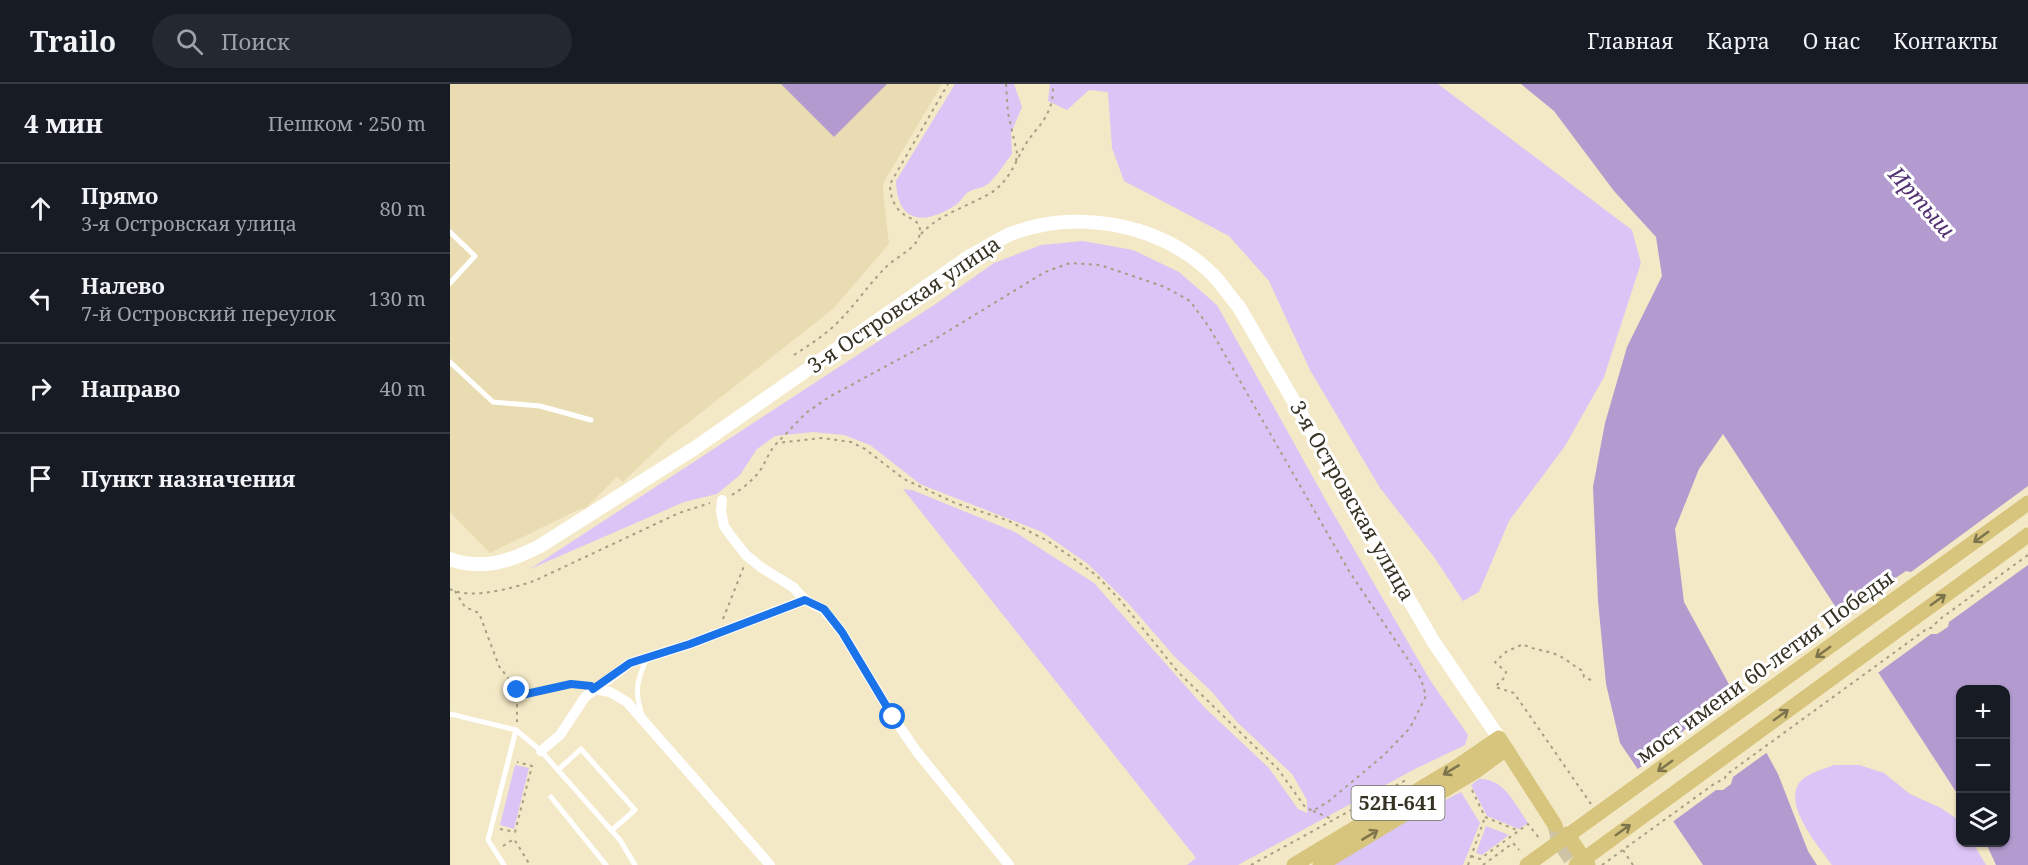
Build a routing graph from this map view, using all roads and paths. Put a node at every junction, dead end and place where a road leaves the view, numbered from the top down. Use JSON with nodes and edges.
{"nodes":[{"id":1,"x":948,"y":84,"type":"edge"},
{"id":2,"x":1006,"y":84,"type":"edge"},
{"id":3,"x":1053,"y":84,"type":"edge"},
{"id":4,"x":1016,"y":165,"type":"junction"},
{"id":5,"x":450,"y":232,"type":"edge"},
{"id":6,"x":921,"y":234,"type":"junction"},
{"id":7,"x":450,"y":283,"type":"edge"},
{"id":8,"x":794,"y":355,"type":"dead end"},
{"id":9,"x":450,"y":362,"type":"edge"},
{"id":10,"x":591,"y":420,"type":"dead end"},
{"id":11,"x":777,"y":443,"type":"junction"},
{"id":12,"x":722,"y":500,"type":"junction"},
{"id":13,"x":2028,"y":503,"type":"edge"},
{"id":14,"x":2028,"y":534,"type":"edge"},
{"id":15,"x":746,"y":555,"type":"junction"},
{"id":16,"x":2028,"y":555,"type":"edge"},
{"id":17,"x":450,"y":559,"type":"edge"},
{"id":18,"x":450,"y":589,"type":"edge"},
{"id":19,"x":455,"y":591,"type":"junction"},
{"id":20,"x":805,"y":600,"type":"junction"},
{"id":21,"x":719,"y":633,"type":"junction"},
{"id":22,"x":648,"y":657,"type":"junction"},
{"id":23,"x":1591,"y":680,"type":"dead end"},
{"id":24,"x":593,"y":689,"type":"junction"},
{"id":25,"x":517,"y":690,"type":"junction"},
{"id":26,"x":450,"y":714,"type":"edge"},
{"id":27,"x":642,"y":717,"type":"junction"},
{"id":28,"x":516,"y":730,"type":"junction"},
{"id":29,"x":1503,"y":744,"type":"junction"},
{"id":30,"x":541,"y":751,"type":"junction"},
{"id":31,"x":508,"y":760,"type":"junction"},
{"id":32,"x":558,"y":770,"type":"junction"},
{"id":33,"x":1406,"y":780,"type":"dead end"},
{"id":34,"x":1468,"y":784,"type":"dead end"},
{"id":35,"x":551,"y":797,"type":"dead end"},
{"id":36,"x":1594,"y":808,"type":"dead end"},
{"id":37,"x":1313,"y":811,"type":"junction"},
{"id":38,"x":1485,"y":817,"type":"junction"},
{"id":39,"x":1334,"y":820,"type":"junction"},
{"id":40,"x":491,"y":826,"type":"junction"},
{"id":41,"x":612,"y":830,"type":"junction"},
{"id":42,"x":515,"y":832,"type":"junction"},
{"id":43,"x":514,"y":839,"type":"junction"},
{"id":44,"x":1620,"y":846,"type":"dead end"},
{"id":45,"x":1519,"y":850,"type":"dead end"},
{"id":46,"x":495,"y":851,"type":"junction"},
{"id":47,"x":1471,"y":856,"type":"junction"},
{"id":48,"x":504,"y":865,"type":"edge"},
{"id":49,"x":530,"y":865,"type":"edge"},
{"id":50,"x":606,"y":865,"type":"edge"},
{"id":51,"x":635,"y":865,"type":"edge"},
{"id":52,"x":770,"y":865,"type":"edge"},
{"id":53,"x":1009,"y":865,"type":"edge"},
{"id":54,"x":1251,"y":865,"type":"edge"},
{"id":55,"x":1294,"y":865,"type":"edge"},
{"id":56,"x":1320,"y":865,"type":"edge"},
{"id":57,"x":1468,"y":865,"type":"edge"},
{"id":58,"x":1483,"y":865,"type":"edge"},
{"id":59,"x":1527,"y":865,"type":"edge"},
{"id":60,"x":1576,"y":865,"type":"edge"},
{"id":61,"x":1588,"y":865,"type":"edge"},
{"id":62,"x":1602,"y":865,"type":"edge"},
{"id":63,"x":1634,"y":865,"type":"edge"}],
"edges":[{"from":1,"to":6,"type":"path"},
{"from":2,"to":4,"type":"path"},
{"from":3,"to":4,"type":"path"},
{"from":4,"to":6,"type":"path"},
{"from":5,"to":7,"type":"lane"},
{"from":6,"to":8,"type":"path"},
{"from":9,"to":10,"type":"lane"},
{"from":11,"to":12,"type":"path"},
{"from":11,"to":37,"type":"path"},
{"from":11,"to":37,"type":"path"},
{"from":12,"to":15,"type":"street"},
{"from":12,"to":19,"type":"path"},
{"from":13,"to":59,"type":"main road","name":"мост имени 60-летия Победы","one_way":true},
{"from":60,"to":14,"type":"main road","one_way":true},
{"from":15,"to":20,"type":"street"},
{"from":15,"to":21,"type":"path"},
{"from":16,"to":62,"type":"path"},
{"from":17,"to":29,"type":"main road","name":"3-я Островская улица"},
{"from":18,"to":19,"type":"path"},
{"from":19,"to":25,"type":"path"},
{"from":20,"to":21,"type":"street"},
{"from":20,"to":53,"type":"street"},
{"from":21,"to":22,"type":"street"},
{"from":22,"to":24,"type":"street"},
{"from":22,"to":27,"type":"lane"},
{"from":23,"to":36,"type":"path"},
{"from":24,"to":25,"type":"path"},
{"from":24,"to":27,"type":"street"},
{"from":24,"to":30,"type":"street"},
{"from":25,"to":28,"type":"path"},
{"from":26,"to":28,"type":"lane"},
{"from":27,"to":52,"type":"street"},
{"from":28,"to":30,"type":"lane"},
{"from":28,"to":31,"type":"lane"},
{"from":29,"to":55,"type":"main road","number":"52Н-641","one_way":true},
{"from":56,"to":29,"type":"main road","number":"52Н-641","one_way":true},
{"from":29,"to":61,"type":"main road"},
{"from":30,"to":32,"type":"lane"},
{"from":31,"to":40,"type":"lane"},
{"from":31,"to":42,"type":"path"},
{"from":32,"to":41,"type":"lane"},
{"from":32,"to":41,"type":"lane"},
{"from":33,"to":39,"type":"path"},
{"from":34,"to":38,"type":"path"},
{"from":35,"to":50,"type":"lane"},
{"from":37,"to":39,"type":"path"},
{"from":38,"to":47,"type":"path"},
{"from":38,"to":47,"type":"path"},
{"from":39,"to":54,"type":"path"},
{"from":40,"to":42,"type":"path"},
{"from":40,"to":46,"type":"lane"},
{"from":41,"to":51,"type":"lane"},
{"from":42,"to":43,"type":"path"},
{"from":43,"to":46,"type":"path"},
{"from":43,"to":49,"type":"path"},
{"from":44,"to":63,"type":"path"},
{"from":45,"to":58,"type":"path"},
{"from":46,"to":48,"type":"lane"},
{"from":47,"to":57,"type":"path"}]}
